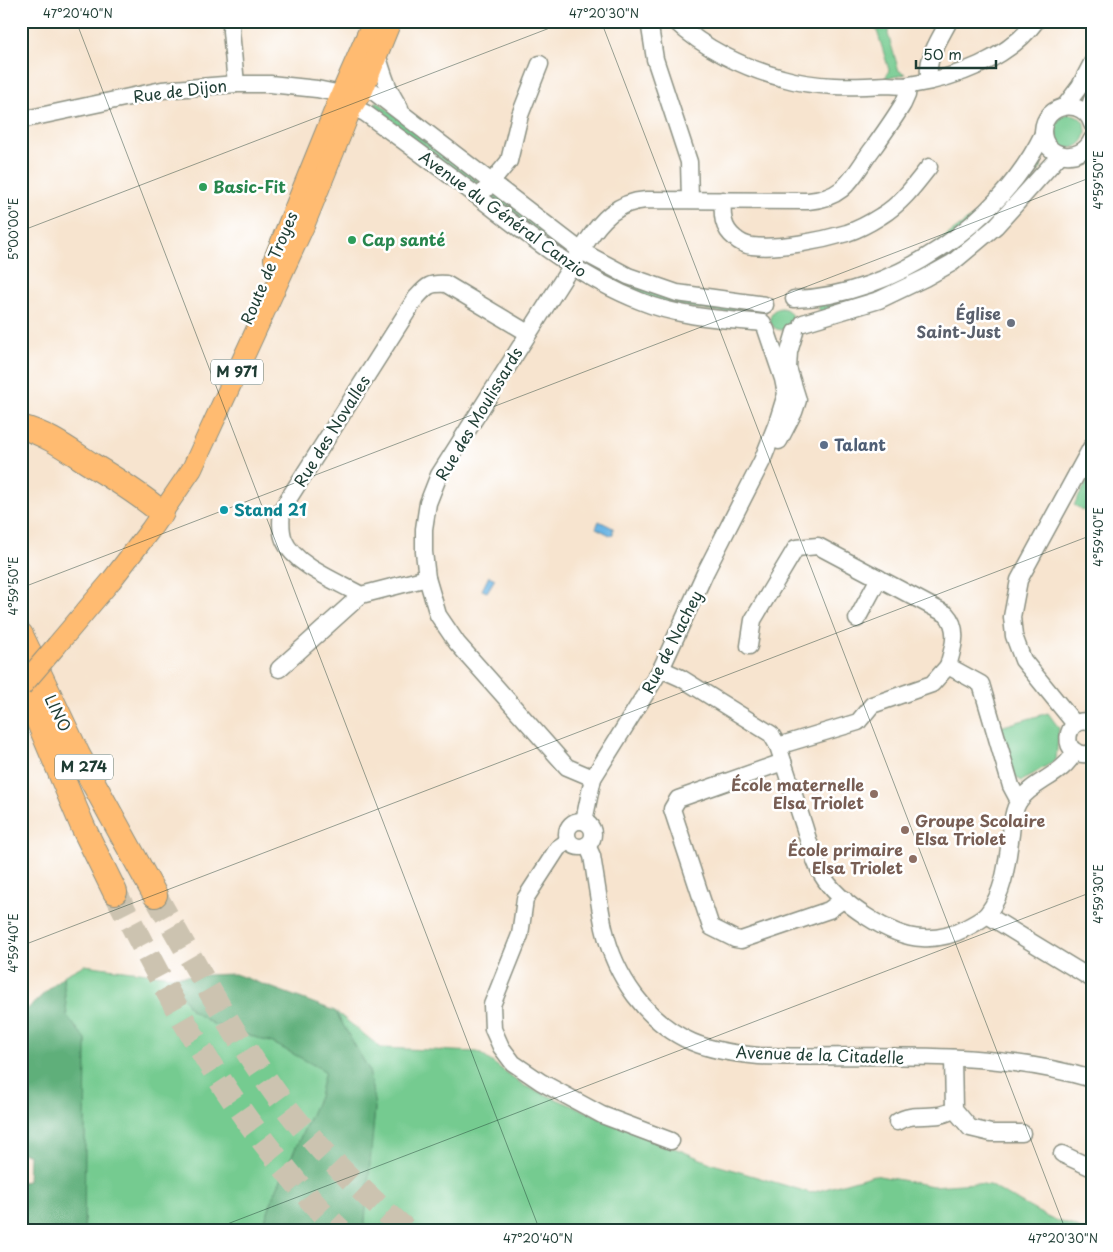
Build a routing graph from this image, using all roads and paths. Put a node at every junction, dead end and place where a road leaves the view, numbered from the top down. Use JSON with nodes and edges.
{"nodes":[{"id":1,"x":232,"y":21,"type":"edge"},
{"id":2,"x":373,"y":21,"type":"edge"},
{"id":3,"x":390,"y":21,"type":"edge"},
{"id":4,"x":648,"y":21,"type":"edge"},
{"id":5,"x":675,"y":21,"type":"edge"},
{"id":6,"x":949,"y":21,"type":"edge"},
{"id":7,"x":1036,"y":21,"type":"edge"},
{"id":8,"x":377,"y":54,"type":"junction"},
{"id":9,"x":1092,"y":63,"type":"edge"},
{"id":10,"x":540,"y":64,"type":"dead end"},
{"id":11,"x":930,"y":81,"type":"junction"},
{"id":12,"x":236,"y":84,"type":"junction"},
{"id":13,"x":908,"y":86,"type":"junction"},
{"id":14,"x":349,"y":96,"type":"junction"},
{"id":15,"x":1064,"y":106,"type":"junction"},
{"id":16,"x":1090,"y":113,"type":"edge"},
{"id":17,"x":21,"y":120,"type":"edge"},
{"id":18,"x":411,"y":121,"type":"junction"},
{"id":19,"x":1043,"y":134,"type":"junction"},
{"id":20,"x":1089,"y":147,"type":"edge"},
{"id":21,"x":1060,"y":155,"type":"junction"},
{"id":22,"x":929,"y":167,"type":"dead end"},
{"id":23,"x":492,"y":182,"type":"junction"},
{"id":24,"x":479,"y":198,"type":"junction"},
{"id":25,"x":690,"y":199,"type":"junction"},
{"id":26,"x":723,"y":200,"type":"junction"},
{"id":27,"x":581,"y":251,"type":"junction"},
{"id":28,"x":572,"y":266,"type":"junction"},
{"id":29,"x":779,"y":299,"type":"junction"},
{"id":30,"x":764,"y":326,"type":"junction"},
{"id":31,"x":799,"y":328,"type":"junction"},
{"id":32,"x":528,"y":333,"type":"junction"},
{"id":33,"x":21,"y":427,"type":"edge"},
{"id":34,"x":21,"y":438,"type":"edge"},
{"id":35,"x":1092,"y":446,"type":"edge"},
{"id":36,"x":762,"y":461,"type":"junction"},
{"id":37,"x":162,"y":513,"type":"junction"},
{"id":38,"x":427,"y":578,"type":"junction"},
{"id":39,"x":879,"y":578,"type":"junction"},
{"id":40,"x":361,"y":595,"type":"junction"},
{"id":41,"x":857,"y":619,"type":"dead end"},
{"id":42,"x":21,"y":635,"type":"edge"},
{"id":43,"x":749,"y":646,"type":"dead end"},
{"id":44,"x":948,"y":666,"type":"junction"},
{"id":45,"x":279,"y":669,"type":"dead end"},
{"id":46,"x":661,"y":669,"type":"junction"},
{"id":47,"x":21,"y":680,"type":"edge"},
{"id":48,"x":21,"y":687,"type":"edge"},
{"id":49,"x":1092,"y":723,"type":"edge"},
{"id":50,"x":1075,"y":724,"type":"junction"},
{"id":51,"x":778,"y":746,"type":"junction"},
{"id":52,"x":1075,"y":752,"type":"junction"},
{"id":53,"x":1092,"y":753,"type":"edge"},
{"id":54,"x":783,"y":762,"type":"junction"},
{"id":55,"x":593,"y":778,"type":"junction"},
{"id":56,"x":1019,"y":801,"type":"junction"},
{"id":57,"x":584,"y":821,"type":"junction"},
{"id":58,"x":568,"y":841,"type":"junction"},
{"id":59,"x":587,"y":845,"type":"junction"},
{"id":60,"x":115,"y":892,"type":"tunnel mouth"},
{"id":61,"x":155,"y":895,"type":"tunnel mouth"},
{"id":62,"x":844,"y":899,"type":"junction"},
{"id":63,"x":986,"y":915,"type":"junction"},
{"id":64,"x":1092,"y":979,"type":"edge"},
{"id":65,"x":953,"y":1058,"type":"junction"},
{"id":66,"x":1092,"y":1080,"type":"edge"},
{"id":67,"x":954,"y":1109,"type":"junction"},
{"id":68,"x":897,"y":1122,"type":"dead end"},
{"id":69,"x":1022,"y":1133,"type":"dead end"},
{"id":70,"x":671,"y":1141,"type":"dead end"},
{"id":71,"x":1062,"y":1154,"type":"dead end"},
{"id":72,"x":1092,"y":1168,"type":"edge"}],
"edges":[{"from":1,"to":12,"type":"street"},
{"from":2,"to":14,"type":"main road","number":"M 971"},
{"from":3,"to":8,"type":"main road","number":"M 971"},
{"from":4,"to":25,"type":"street"},
{"from":5,"to":13,"type":"street"},
{"from":6,"to":11,"type":"street"},
{"from":7,"to":11,"type":"street"},
{"from":8,"to":14,"type":"main road","number":"M 971"},
{"from":8,"to":18,"type":"street","name":"Avenue du Général Canzio"},
{"from":9,"to":15,"type":"street"},
{"from":10,"to":23,"type":"street"},
{"from":11,"to":13,"type":"street"},
{"from":12,"to":14,"type":"street","name":"Rue de Dijon"},
{"from":12,"to":17,"type":"street","name":"Rue de Dijon"},
{"from":13,"to":26,"type":"street","name":"Rue des Moulissards"},
{"from":14,"to":18,"type":"street","name":"Avenue du Général Canzio"},
{"from":14,"to":24,"type":"street","name":"Avenue du Général Canzio"},
{"from":14,"to":37,"type":"main road","number":"M 971"},
{"from":15,"to":16,"type":"street"},
{"from":15,"to":19,"type":"street","name":"Avenue du Général Canzio"},
{"from":18,"to":23,"type":"street","name":"Avenue du Général Canzio"},
{"from":19,"to":21,"type":"street"},
{"from":19,"to":29,"type":"street","name":"Avenue du Général Canzio"},
{"from":20,"to":21,"type":"street"},
{"from":21,"to":31,"type":"street"},
{"from":22,"to":26,"type":"street"},
{"from":23,"to":24,"type":"street"},
{"from":23,"to":27,"type":"street","name":"Avenue du Général Canzio"},
{"from":24,"to":28,"type":"street","name":"Avenue du Général Canzio"},
{"from":25,"to":26,"type":"street","name":"Rue des Moulissards"},
{"from":25,"to":27,"type":"street","name":"Rue des Moulissards"},
{"from":27,"to":28,"type":"street","name":"Rue des Moulissards"},
{"from":27,"to":29,"type":"street","name":"Avenue du Général Canzio"},
{"from":28,"to":30,"type":"street","name":"Avenue du Général Canzio"},
{"from":28,"to":32,"type":"street","name":"Rue des Moulissards"},
{"from":29,"to":30,"type":"street"},
{"from":29,"to":31,"type":"street"},
{"from":30,"to":31,"type":"street"},
{"from":30,"to":36,"type":"street","name":"Rue de Nachey"},
{"from":31,"to":36,"type":"street","name":"Rue de Nachey"},
{"from":32,"to":38,"type":"street","name":"Rue des Moulissards"},
{"from":32,"to":40,"type":"street","name":"Rue des Novalles"},
{"from":33,"to":37,"type":"highway"},
{"from":34,"to":37,"type":"highway"},
{"from":35,"to":50,"type":"street"},
{"from":36,"to":46,"type":"street","name":"Rue de Nachey"},
{"from":37,"to":48,"type":"main road","number":"M 971","bridge":true},
{"from":38,"to":40,"type":"street"},
{"from":38,"to":55,"type":"street","name":"Rue des Moulissards"},
{"from":39,"to":41,"type":"street"},
{"from":39,"to":43,"type":"street"},
{"from":39,"to":44,"type":"street"},
{"from":40,"to":45,"type":"street"},
{"from":42,"to":61,"type":"highway","name":"LINO","number":"M 274"},
{"from":44,"to":51,"type":"street"},
{"from":44,"to":56,"type":"street"},
{"from":46,"to":51,"type":"street"},
{"from":46,"to":55,"type":"street","name":"Rue de Nachey"},
{"from":47,"to":60,"type":"highway","name":"LINO","number":"M 274"},
{"from":49,"to":50,"type":"street"},
{"from":50,"to":52,"type":"street"},
{"from":51,"to":54,"type":"street"},
{"from":52,"to":53,"type":"street"},
{"from":52,"to":56,"type":"street"},
{"from":54,"to":62,"type":"street"},
{"from":54,"to":62,"type":"street"},
{"from":55,"to":57,"type":"street","name":"Rue de Nachey"},
{"from":56,"to":63,"type":"street"},
{"from":57,"to":58,"type":"street"},
{"from":57,"to":59,"type":"street"},
{"from":58,"to":59,"type":"street"},
{"from":58,"to":70,"type":"street"},
{"from":59,"to":65,"type":"street","name":"Avenue de la Citadelle"},
{"from":62,"to":63,"type":"street"},
{"from":63,"to":64,"type":"street"},
{"from":65,"to":66,"type":"street","name":"Avenue de la Citadelle"},
{"from":65,"to":67,"type":"street"},
{"from":67,"to":68,"type":"street"},
{"from":67,"to":69,"type":"street"},
{"from":71,"to":72,"type":"street"}]}
